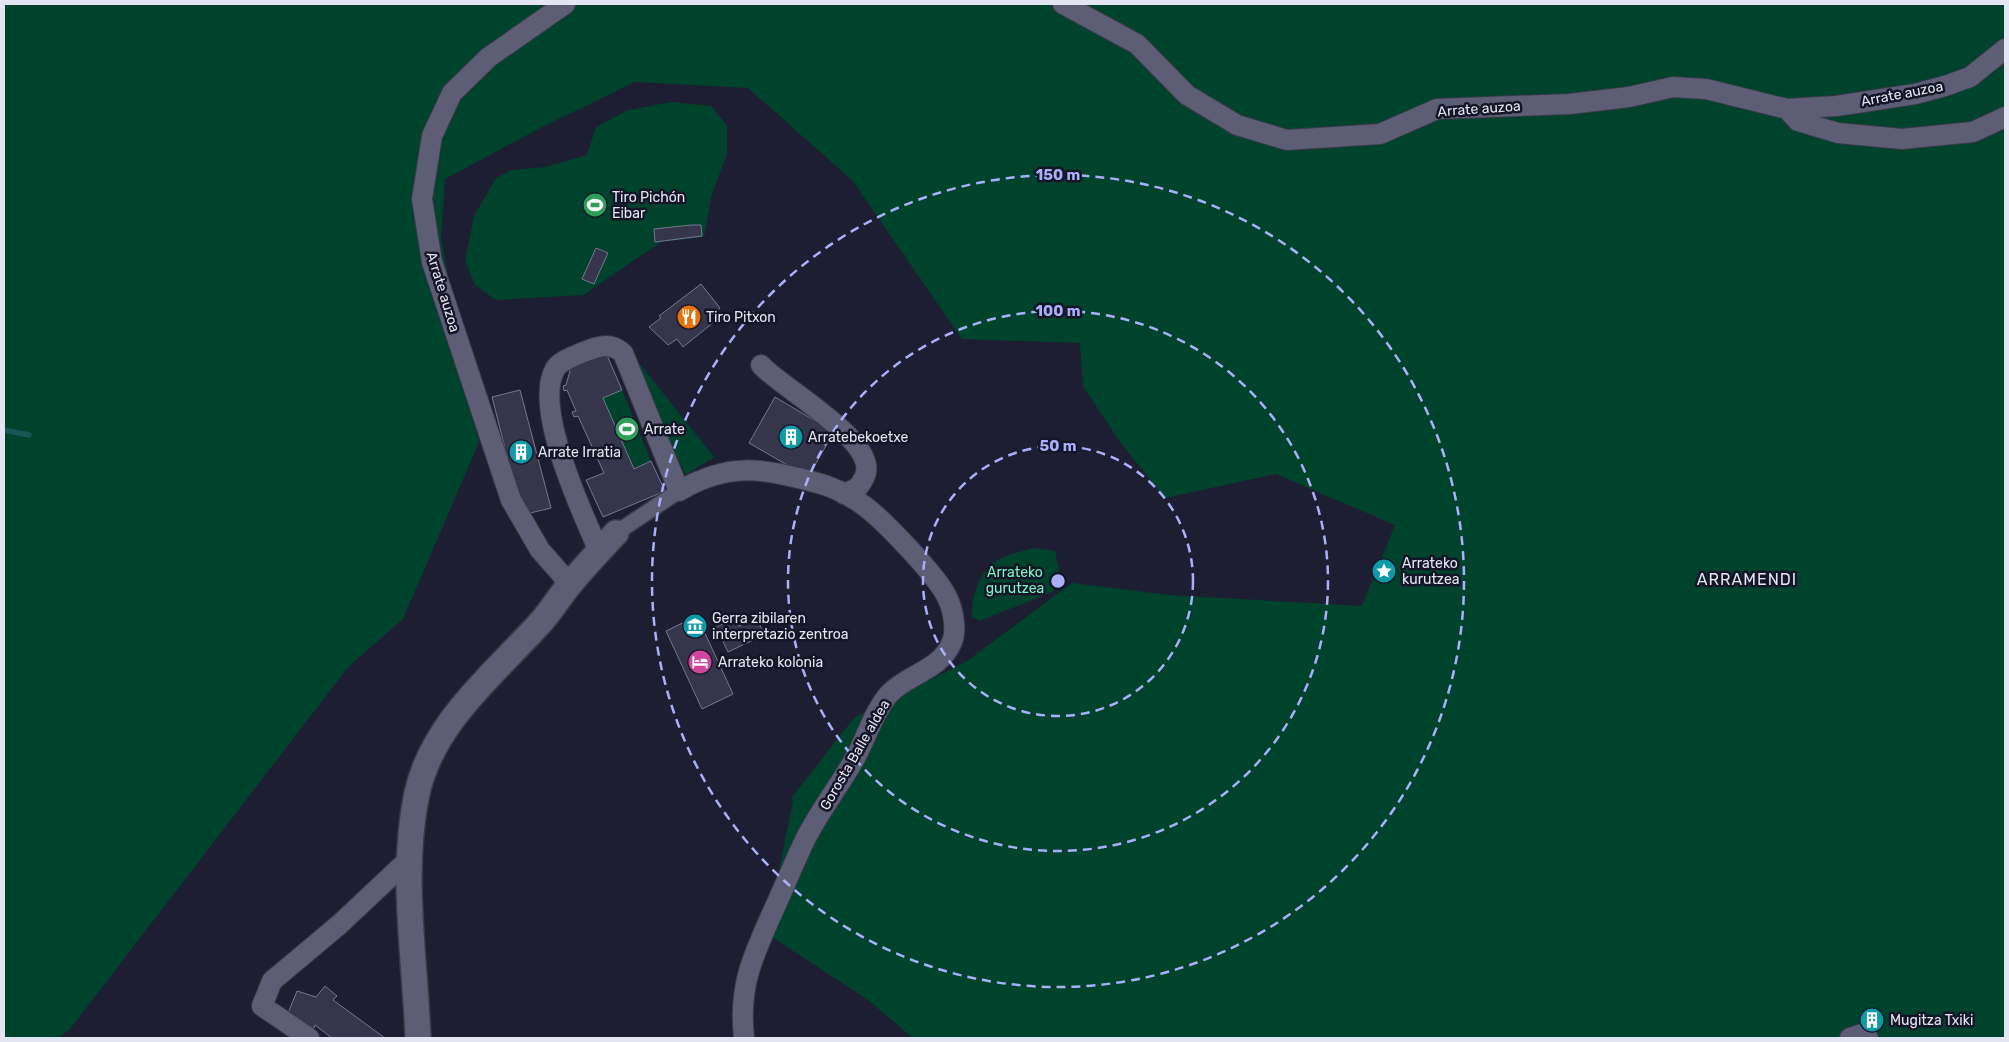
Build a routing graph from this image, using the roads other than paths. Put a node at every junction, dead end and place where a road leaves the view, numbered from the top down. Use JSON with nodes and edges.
{"nodes":[{"id":1,"x":565,"y":4,"type":"edge"},
{"id":2,"x":1063,"y":4,"type":"edge"},
{"id":3,"x":2005,"y":49,"type":"edge"},
{"id":4,"x":1787,"y":109,"type":"junction"},
{"id":5,"x":2005,"y":117,"type":"edge"},
{"id":6,"x":761,"y":365,"type":"dead end"},
{"id":7,"x":851,"y":490,"type":"junction"},
{"id":8,"x":679,"y":491,"type":"junction"},
{"id":9,"x":608,"y":542,"type":"junction"},
{"id":10,"x":570,"y":584,"type":"junction"},
{"id":11,"x":408,"y":860,"type":"junction"},
{"id":12,"x":309,"y":1038,"type":"edge"},
{"id":13,"x":418,"y":1038,"type":"edge"},
{"id":14,"x":744,"y":1038,"type":"edge"},
{"id":15,"x":1850,"y":1038,"type":"edge"},
{"id":16,"x":1868,"y":1038,"type":"edge"}],
"edges":[{"from":1,"to":10,"type":"street","name":"Arrate auzoa"},
{"from":2,"to":4,"type":"street","name":"Arrate auzoa"},
{"from":3,"to":4,"type":"street","name":"Arrate auzoa"},
{"from":4,"to":5,"type":"street","name":"Arrate auzoa"},
{"from":6,"to":7,"type":"street"},
{"from":7,"to":8,"type":"street","name":"Gorosta Balle aldea"},
{"from":7,"to":14,"type":"street","name":"Gorosta Balle aldea"},
{"from":8,"to":9,"type":"street"},
{"from":8,"to":9,"type":"street"},
{"from":9,"to":10,"type":"street"},
{"from":10,"to":11,"type":"street"},
{"from":11,"to":12,"type":"street"},
{"from":11,"to":13,"type":"street"},
{"from":15,"to":16,"type":"street"}]}
